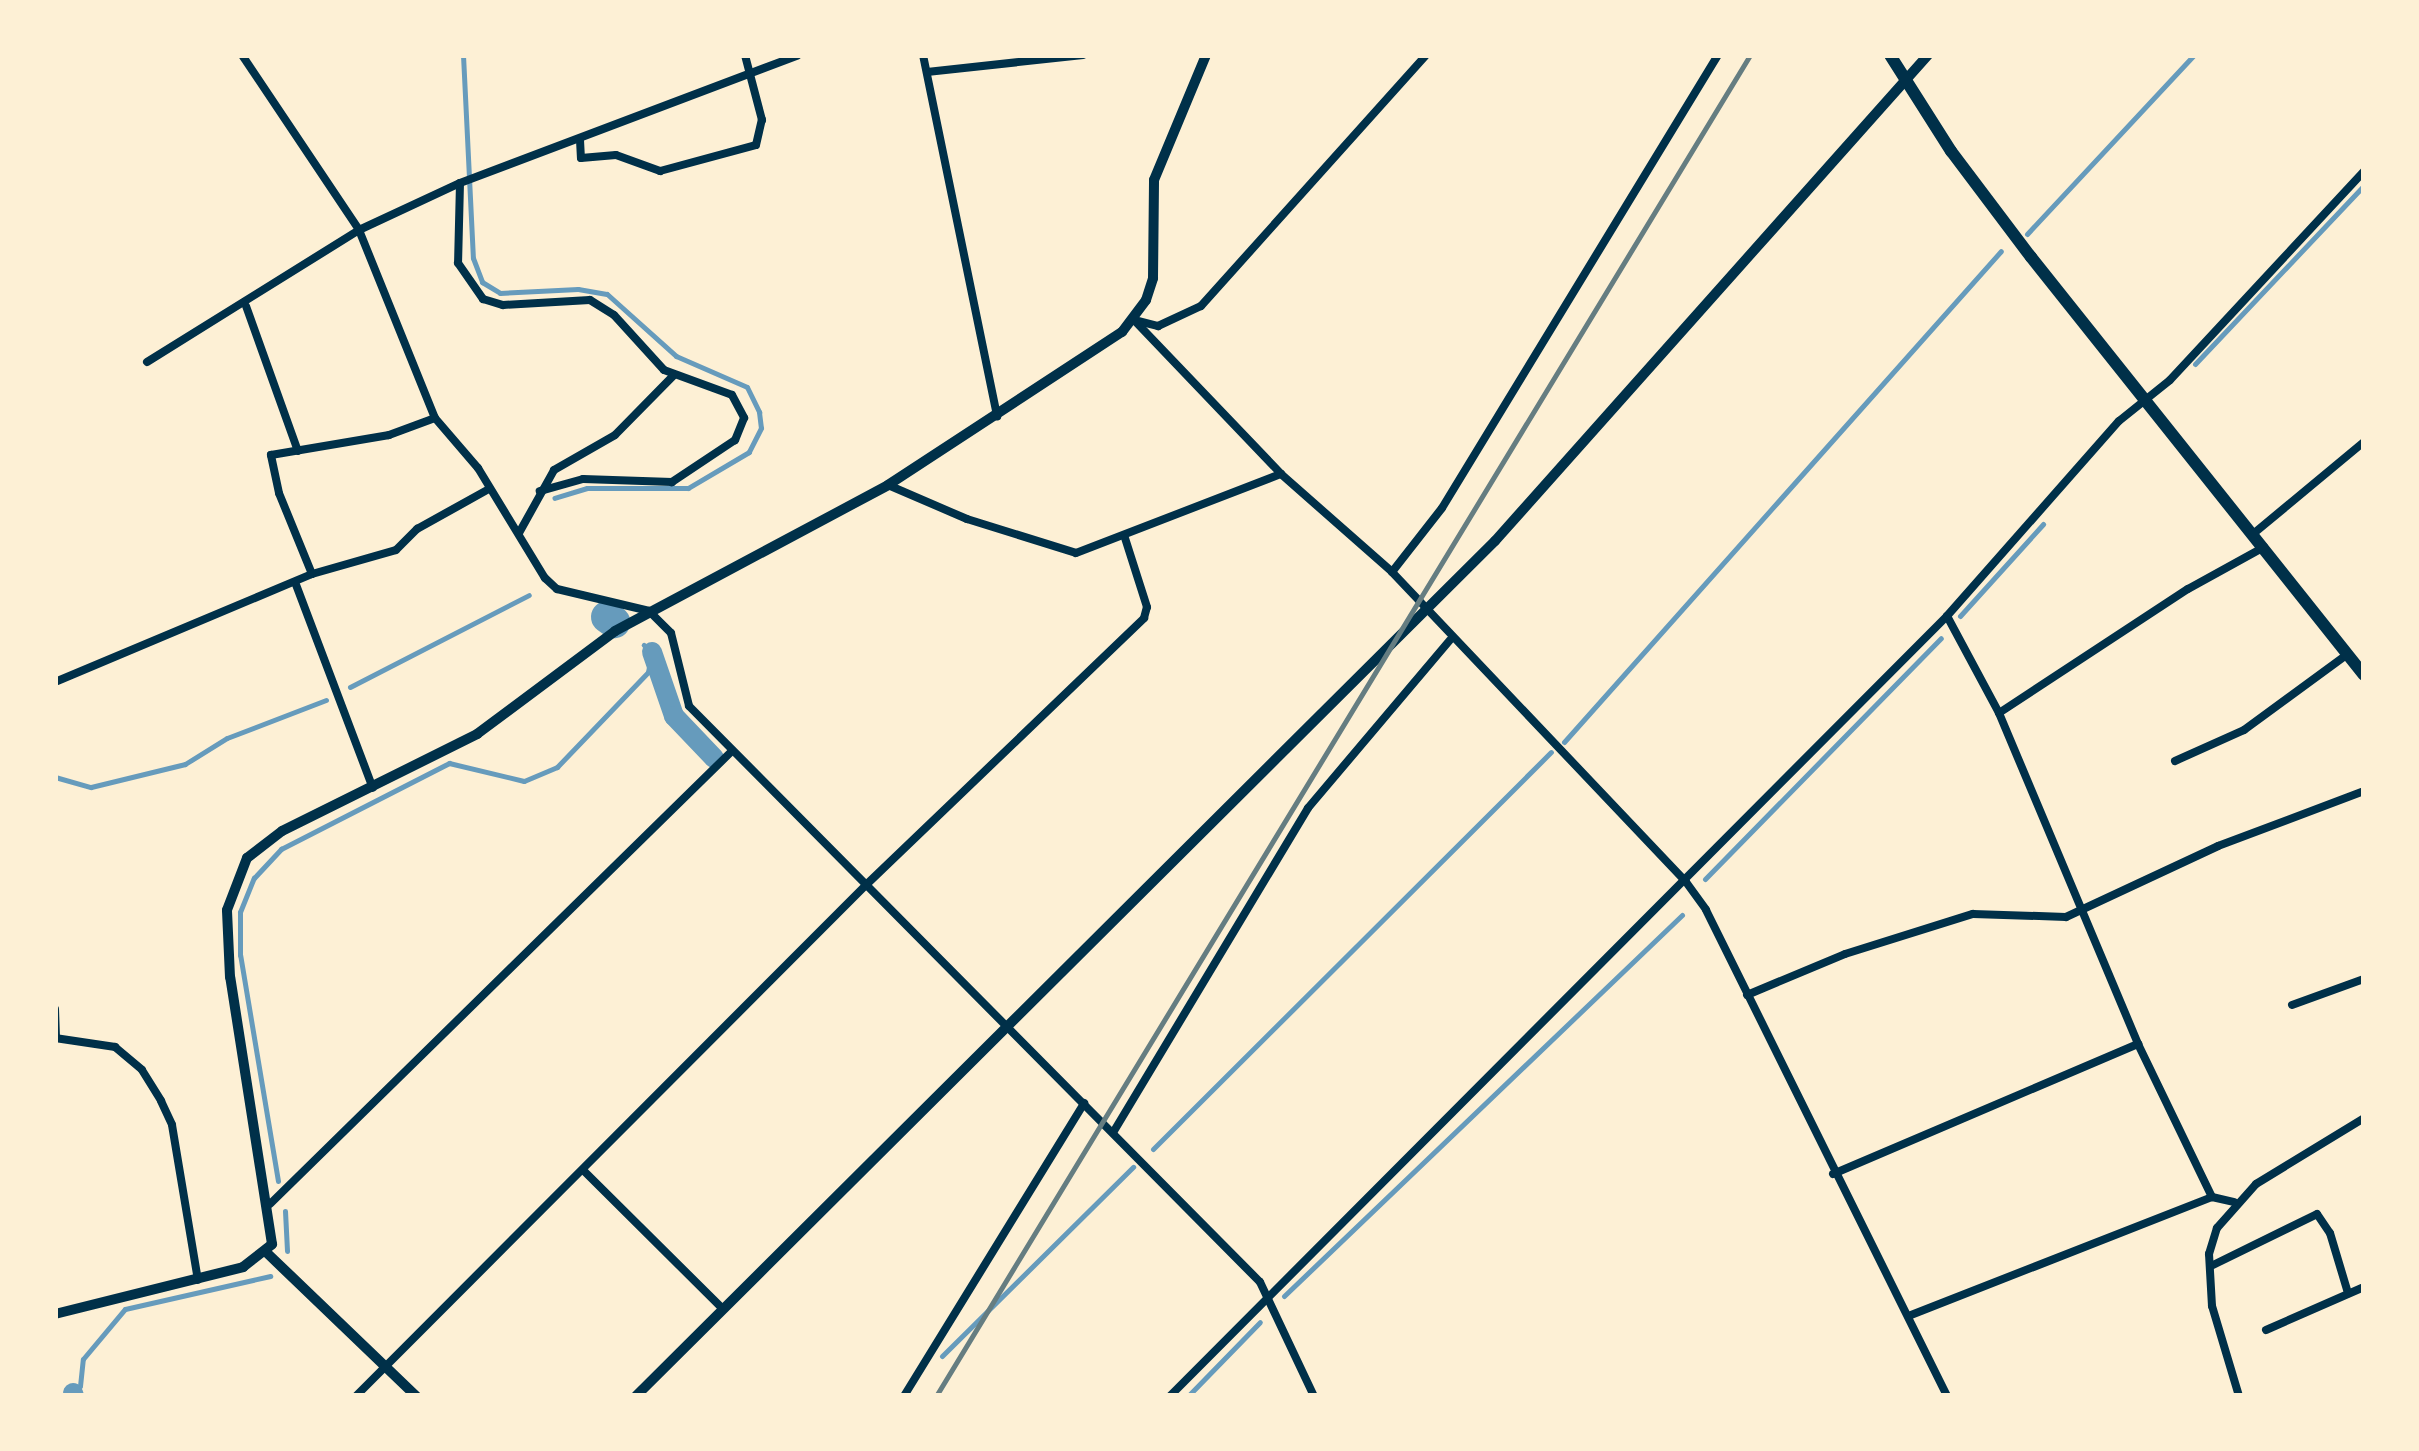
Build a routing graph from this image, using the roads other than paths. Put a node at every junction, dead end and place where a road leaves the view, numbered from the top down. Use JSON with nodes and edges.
{"nodes":[{"id":1,"x":242,"y":55,"type":"edge"},
{"id":2,"x":745,"y":55,"type":"edge"},
{"id":3,"x":798,"y":55,"type":"edge"},
{"id":4,"x":923,"y":55,"type":"edge"},
{"id":5,"x":1083,"y":55,"type":"edge"},
{"id":6,"x":1206,"y":55,"type":"edge"},
{"id":7,"x":1426,"y":55,"type":"edge"},
{"id":8,"x":1718,"y":55,"type":"edge"},
{"id":9,"x":1890,"y":55,"type":"edge"},
{"id":10,"x":1928,"y":55,"type":"edge"},
{"id":11,"x":928,"y":72,"type":"junction"},
{"id":12,"x":750,"y":73,"type":"junction"},
{"id":13,"x":1904,"y":82,"type":"junction"},
{"id":14,"x":580,"y":140,"type":"junction"},
{"id":15,"x":2364,"y":171,"type":"edge"},
{"id":16,"x":462,"y":182,"type":"junction"},
{"id":17,"x":359,"y":230,"type":"junction"},
{"id":18,"x":246,"y":306,"type":"junction"},
{"id":19,"x":1134,"y":320,"type":"junction"},
{"id":20,"x":147,"y":362,"type":"dead end"},
{"id":21,"x":674,"y":375,"type":"junction"},
{"id":22,"x":2146,"y":400,"type":"junction"},
{"id":23,"x":997,"y":416,"type":"junction"},
{"id":24,"x":435,"y":418,"type":"junction"},
{"id":25,"x":2364,"y":442,"type":"edge"},
{"id":26,"x":298,"y":450,"type":"junction"},
{"id":27,"x":1281,"y":474,"type":"junction"},
{"id":28,"x":888,"y":484,"type":"junction"},
{"id":29,"x":489,"y":489,"type":"junction"},
{"id":30,"x":540,"y":491,"type":"junction"},
{"id":31,"x":519,"y":533,"type":"junction"},
{"id":32,"x":2253,"y":534,"type":"junction"},
{"id":33,"x":1125,"y":538,"type":"junction"},
{"id":34,"x":2264,"y":547,"type":"junction"},
{"id":35,"x":1392,"y":572,"type":"junction"},
{"id":36,"x":312,"y":574,"type":"junction"},
{"id":37,"x":295,"y":582,"type":"junction"},
{"id":38,"x":649,"y":611,"type":"junction"},
{"id":39,"x":1425,"y":611,"type":"junction"},
{"id":40,"x":1947,"y":616,"type":"junction"},
{"id":41,"x":1450,"y":640,"type":"junction"},
{"id":42,"x":2348,"y":654,"type":"junction"},
{"id":43,"x":2364,"y":675,"type":"edge"},
{"id":44,"x":55,"y":682,"type":"edge"},
{"id":45,"x":1998,"y":713,"type":"junction"},
{"id":46,"x":732,"y":751,"type":"junction"},
{"id":47,"x":2175,"y":762,"type":"dead end"},
{"id":48,"x":374,"y":790,"type":"junction"},
{"id":49,"x":2364,"y":791,"type":"edge"},
{"id":50,"x":1686,"y":882,"type":"junction"},
{"id":51,"x":867,"y":884,"type":"junction"},
{"id":52,"x":2080,"y":911,"type":"junction"},
{"id":53,"x":2364,"y":979,"type":"edge"},
{"id":54,"x":1747,"y":996,"type":"junction"},
{"id":55,"x":2292,"y":1005,"type":"dead end"},
{"id":56,"x":55,"y":1009,"type":"edge"},
{"id":57,"x":1008,"y":1025,"type":"junction"},
{"id":58,"x":56,"y":1038,"type":"edge"},
{"id":59,"x":2138,"y":1044,"type":"junction"},
{"id":60,"x":1084,"y":1103,"type":"junction"},
{"id":61,"x":2364,"y":1118,"type":"edge"},
{"id":62,"x":1114,"y":1131,"type":"junction"},
{"id":63,"x":584,"y":1171,"type":"junction"},
{"id":64,"x":1833,"y":1174,"type":"junction"},
{"id":65,"x":2212,"y":1197,"type":"junction"},
{"id":66,"x":2234,"y":1202,"type":"junction"},
{"id":67,"x":270,"y":1204,"type":"junction"},
{"id":68,"x":268,"y":1253,"type":"junction"},
{"id":69,"x":2210,"y":1266,"type":"junction"},
{"id":70,"x":198,"y":1280,"type":"junction"},
{"id":71,"x":2364,"y":1287,"type":"edge"},
{"id":72,"x":2348,"y":1293,"type":"junction"},
{"id":73,"x":1268,"y":1296,"type":"junction"},
{"id":74,"x":724,"y":1308,"type":"junction"},
{"id":75,"x":55,"y":1314,"type":"edge"},
{"id":76,"x":1911,"y":1315,"type":"junction"},
{"id":77,"x":2266,"y":1330,"type":"dead end"},
{"id":78,"x":386,"y":1366,"type":"junction"},
{"id":79,"x":356,"y":1396,"type":"edge"},
{"id":80,"x":416,"y":1396,"type":"edge"},
{"id":81,"x":636,"y":1396,"type":"edge"},
{"id":82,"x":904,"y":1396,"type":"edge"},
{"id":83,"x":1170,"y":1396,"type":"edge"},
{"id":84,"x":1314,"y":1396,"type":"edge"},
{"id":85,"x":1947,"y":1396,"type":"edge"},
{"id":86,"x":2239,"y":1396,"type":"edge"}],
"edges":[{"from":1,"to":17,"type":"street"},
{"from":2,"to":12,"type":"street"},
{"from":3,"to":12,"type":"street"},
{"from":4,"to":11,"type":"street"},
{"from":5,"to":11,"type":"street"},
{"from":6,"to":19,"type":"street"},
{"from":7,"to":19,"type":"street"},
{"from":8,"to":35,"type":"street"},
{"from":9,"to":13,"type":"main road"},
{"from":10,"to":13,"type":"street"},
{"from":11,"to":23,"type":"street"},
{"from":12,"to":14,"type":"street"},
{"from":12,"to":14,"type":"street"},
{"from":13,"to":22,"type":"main road"},
{"from":13,"to":39,"type":"street"},
{"from":14,"to":16,"type":"street"},
{"from":15,"to":22,"type":"street"},
{"from":16,"to":17,"type":"street"},
{"from":16,"to":21,"type":"street"},
{"from":17,"to":18,"type":"street"},
{"from":17,"to":24,"type":"street"},
{"from":18,"to":20,"type":"street"},
{"from":18,"to":26,"type":"street"},
{"from":19,"to":23,"type":"street"},
{"from":19,"to":27,"type":"street"},
{"from":21,"to":30,"type":"street"},
{"from":21,"to":30,"type":"street"},
{"from":22,"to":32,"type":"main road"},
{"from":22,"to":40,"type":"street"},
{"from":23,"to":28,"type":"street"},
{"from":24,"to":26,"type":"street"},
{"from":24,"to":29,"type":"street"},
{"from":25,"to":32,"type":"street"},
{"from":26,"to":36,"type":"street"},
{"from":27,"to":33,"type":"street"},
{"from":27,"to":35,"type":"street"},
{"from":28,"to":33,"type":"street"},
{"from":28,"to":38,"type":"street"},
{"from":29,"to":31,"type":"street"},
{"from":29,"to":36,"type":"street"},
{"from":30,"to":31,"type":"street"},
{"from":31,"to":38,"type":"street"},
{"from":32,"to":34,"type":"main road"},
{"from":33,"to":51,"type":"street"},
{"from":34,"to":42,"type":"main road"},
{"from":34,"to":45,"type":"street"},
{"from":35,"to":39,"type":"street"},
{"from":36,"to":37,"type":"street"},
{"from":37,"to":44,"type":"street"},
{"from":37,"to":48,"type":"street"},
{"from":38,"to":46,"type":"street"},
{"from":38,"to":48,"type":"street"},
{"from":39,"to":41,"type":"street"},
{"from":39,"to":57,"type":"street"},
{"from":40,"to":45,"type":"street"},
{"from":40,"to":50,"type":"street"},
{"from":41,"to":50,"type":"street"},
{"from":41,"to":62,"type":"street"},
{"from":42,"to":43,"type":"main road"},
{"from":42,"to":47,"type":"street"},
{"from":45,"to":52,"type":"street"},
{"from":46,"to":51,"type":"street"},
{"from":46,"to":67,"type":"street"},
{"from":48,"to":67,"type":"street"},
{"from":49,"to":52,"type":"street"},
{"from":50,"to":54,"type":"street"},
{"from":50,"to":73,"type":"street"},
{"from":51,"to":57,"type":"street"},
{"from":51,"to":63,"type":"street"},
{"from":52,"to":54,"type":"street"},
{"from":52,"to":59,"type":"street"},
{"from":53,"to":55,"type":"street"},
{"from":54,"to":64,"type":"street"},
{"from":56,"to":58,"type":"street"},
{"from":57,"to":60,"type":"street"},
{"from":57,"to":74,"type":"street"},
{"from":58,"to":70,"type":"street"},
{"from":59,"to":64,"type":"street"},
{"from":59,"to":65,"type":"street"},
{"from":60,"to":62,"type":"street"},
{"from":60,"to":82,"type":"street"},
{"from":61,"to":66,"type":"street"},
{"from":62,"to":73,"type":"street"},
{"from":63,"to":74,"type":"street"},
{"from":63,"to":78,"type":"street"},
{"from":64,"to":76,"type":"street"},
{"from":65,"to":66,"type":"street"},
{"from":65,"to":76,"type":"street"},
{"from":66,"to":69,"type":"street"},
{"from":67,"to":68,"type":"street"},
{"from":68,"to":70,"type":"street"},
{"from":68,"to":78,"type":"street"},
{"from":69,"to":72,"type":"street"},
{"from":69,"to":86,"type":"street"},
{"from":70,"to":75,"type":"street"},
{"from":71,"to":72,"type":"street"},
{"from":72,"to":77,"type":"street"},
{"from":73,"to":83,"type":"street"},
{"from":73,"to":84,"type":"street"},
{"from":74,"to":81,"type":"street"},
{"from":76,"to":85,"type":"street"},
{"from":78,"to":79,"type":"street"},
{"from":78,"to":80,"type":"street"}]}
